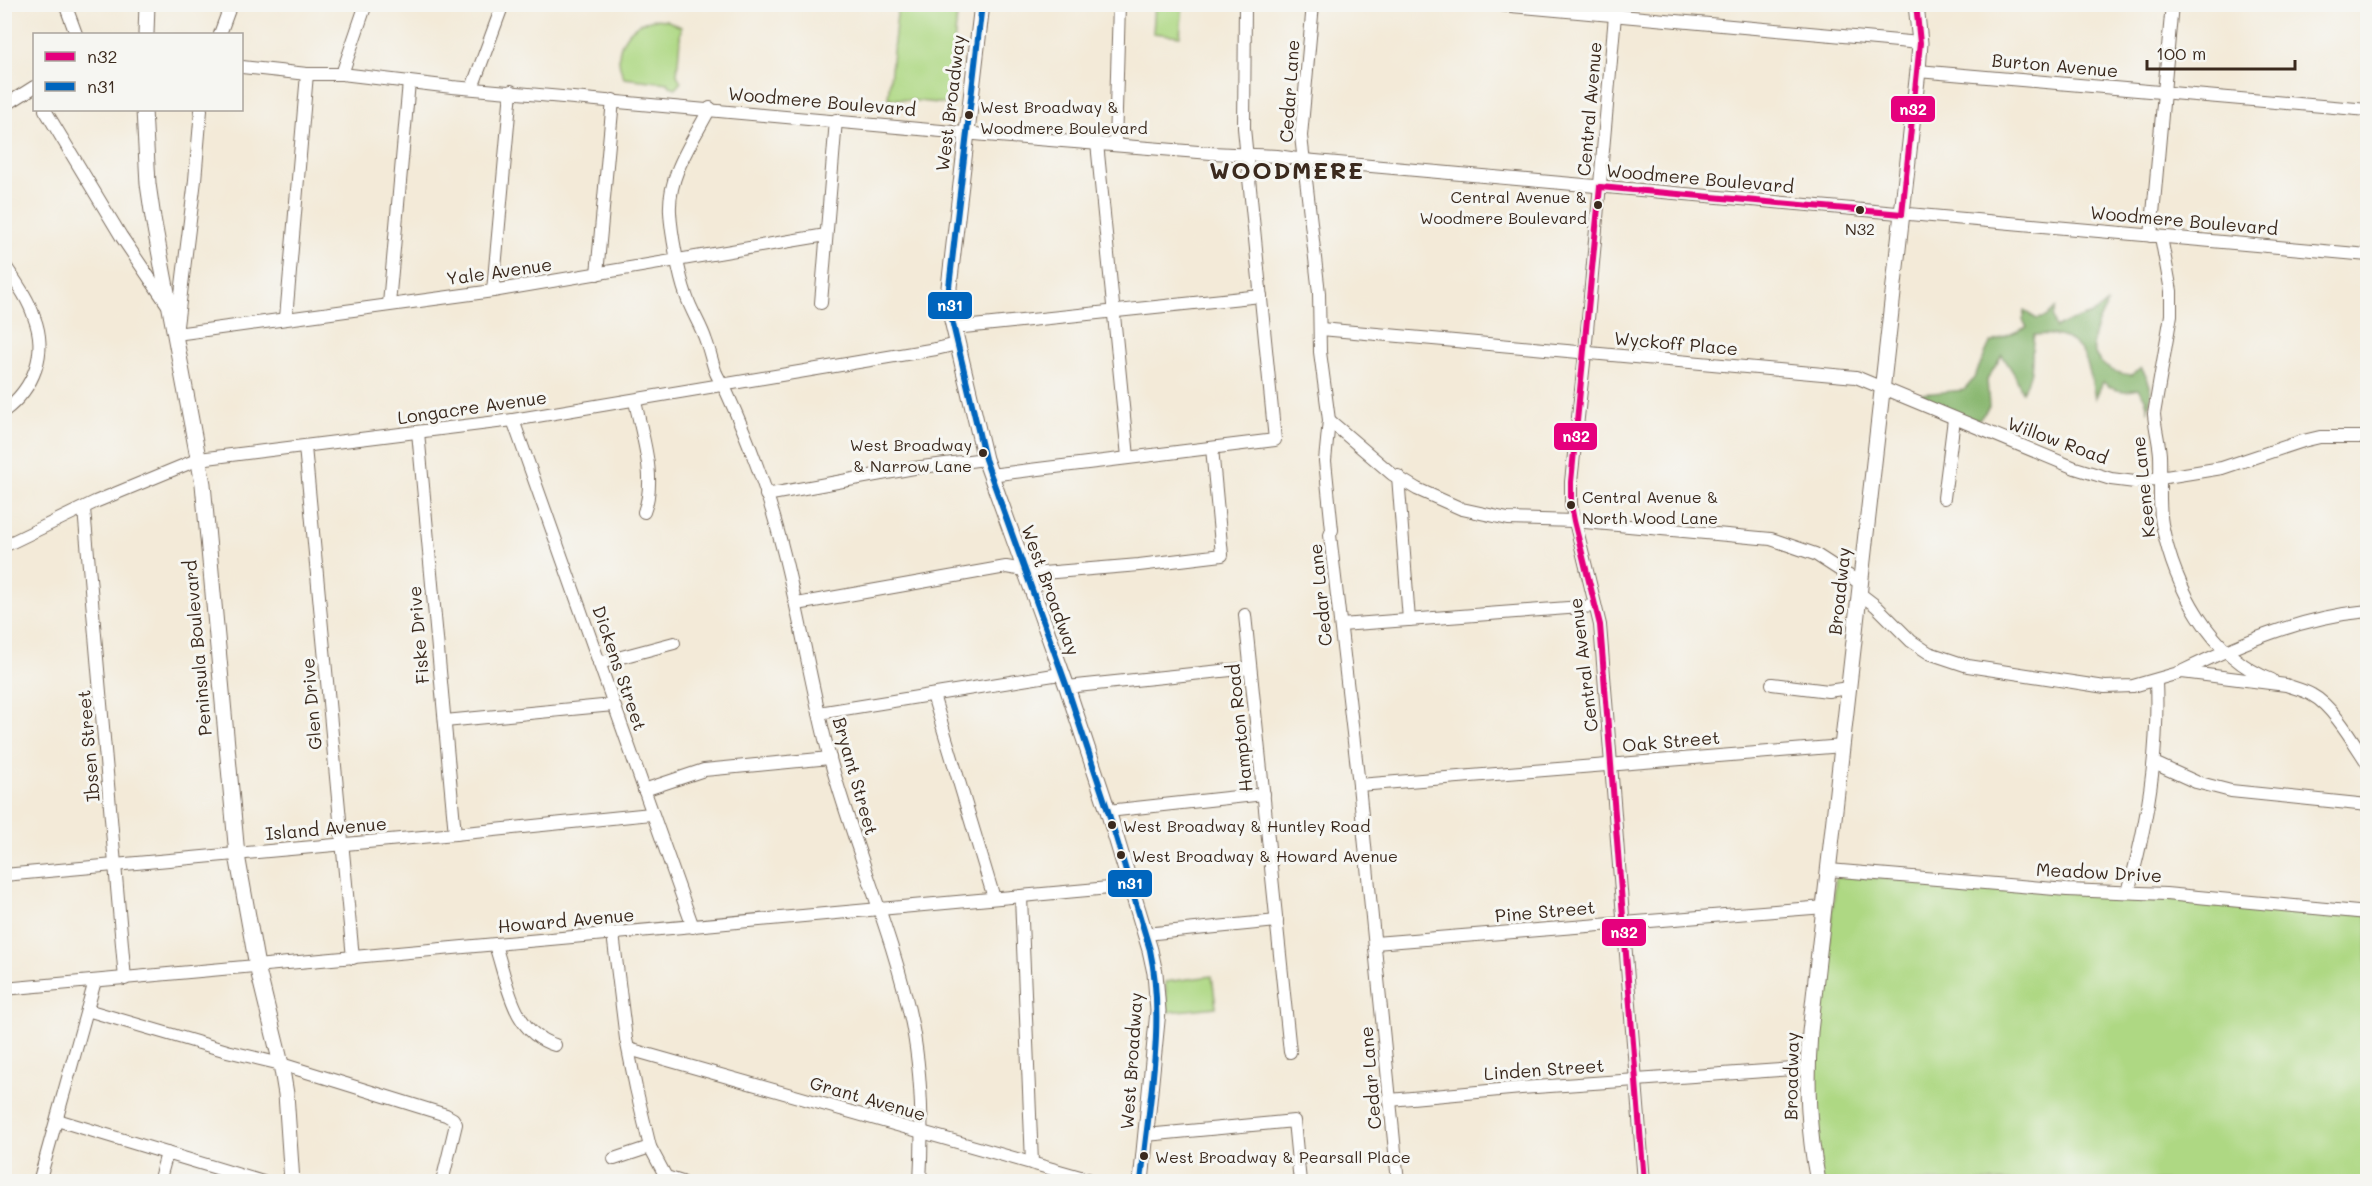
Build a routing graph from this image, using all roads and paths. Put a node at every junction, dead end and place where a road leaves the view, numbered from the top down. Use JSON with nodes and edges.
{"nodes":[{"id":1,"x":65,"y":4,"type":"edge"},
{"id":2,"x":147,"y":4,"type":"edge"},
{"id":3,"x":231,"y":4,"type":"edge"},
{"id":4,"x":366,"y":4,"type":"edge"},
{"id":5,"x":503,"y":4,"type":"edge"},
{"id":6,"x":982,"y":4,"type":"edge"},
{"id":7,"x":1119,"y":4,"type":"edge"},
{"id":8,"x":1245,"y":4,"type":"edge"},
{"id":9,"x":1313,"y":4,"type":"edge"},
{"id":10,"x":1489,"y":4,"type":"edge"},
{"id":11,"x":1916,"y":4,"type":"edge"},
{"id":12,"x":2172,"y":4,"type":"edge"},
{"id":13,"x":1616,"y":10,"type":"edge"},
{"id":14,"x":76,"y":33,"type":"edge"},
{"id":15,"x":146,"y":33,"type":"edge"},
{"id":16,"x":220,"y":33,"type":"edge"},
{"id":17,"x":1920,"y":43,"type":"junction"},
{"id":18,"x":243,"y":67,"type":"edge"},
{"id":19,"x":1918,"y":71,"type":"junction"},
{"id":20,"x":308,"y":74,"type":"junction"},
{"id":21,"x":342,"y":74,"type":"junction"},
{"id":22,"x":409,"y":82,"type":"junction"},
{"id":23,"x":472,"y":88,"type":"junction"},
{"id":24,"x":33,"y":90,"type":"edge"},
{"id":25,"x":511,"y":91,"type":"junction"},
{"id":26,"x":2164,"y":92,"type":"junction"},
{"id":27,"x":613,"y":100,"type":"junction"},
{"id":28,"x":4,"y":106,"type":"edge"},
{"id":29,"x":710,"y":108,"type":"junction"},
{"id":30,"x":2367,"y":110,"type":"edge"},
{"id":31,"x":46,"y":111,"type":"edge"},
{"id":32,"x":144,"y":111,"type":"edge"},
{"id":33,"x":201,"y":111,"type":"edge"},
{"id":34,"x":836,"y":120,"type":"junction"},
{"id":35,"x":966,"y":132,"type":"junction"},
{"id":36,"x":1097,"y":143,"type":"junction"},
{"id":37,"x":1115,"y":145,"type":"junction"},
{"id":38,"x":1247,"y":154,"type":"junction"},
{"id":39,"x":1304,"y":160,"type":"junction"},
{"id":40,"x":1600,"y":187,"type":"junction"},
{"id":41,"x":1902,"y":214,"type":"junction"},
{"id":42,"x":826,"y":234,"type":"junction"},
{"id":43,"x":2156,"y":237,"type":"junction"},
{"id":44,"x":2367,"y":255,"type":"edge"},
{"id":45,"x":679,"y":261,"type":"junction"},
{"id":46,"x":5,"y":267,"type":"edge"},
{"id":47,"x":597,"y":274,"type":"junction"},
{"id":48,"x":493,"y":291,"type":"junction"},
{"id":49,"x":1261,"y":296,"type":"junction"},
{"id":50,"x":821,"y":303,"type":"dead end"},
{"id":51,"x":389,"y":304,"type":"junction"},
{"id":52,"x":171,"y":309,"type":"junction"},
{"id":53,"x":1113,"y":312,"type":"junction"},
{"id":54,"x":286,"y":318,"type":"junction"},
{"id":55,"x":954,"y":328,"type":"junction"},
{"id":56,"x":1321,"y":329,"type":"junction"},
{"id":57,"x":176,"y":334,"type":"junction"},
{"id":58,"x":957,"y":344,"type":"junction"},
{"id":59,"x":1585,"y":353,"type":"junction"},
{"id":60,"x":723,"y":386,"type":"junction"},
{"id":61,"x":1882,"y":388,"type":"junction"},
{"id":62,"x":635,"y":401,"type":"junction"},
{"id":63,"x":4,"y":411,"type":"edge"},
{"id":64,"x":1954,"y":419,"type":"junction"},
{"id":65,"x":513,"y":420,"type":"junction"},
{"id":66,"x":1329,"y":420,"type":"junction"},
{"id":67,"x":418,"y":432,"type":"junction"},
{"id":68,"x":2367,"y":437,"type":"edge"},
{"id":69,"x":306,"y":447,"type":"junction"},
{"id":70,"x":1212,"y":448,"type":"junction"},
{"id":71,"x":1128,"y":457,"type":"junction"},
{"id":72,"x":199,"y":459,"type":"junction"},
{"id":73,"x":984,"y":459,"type":"junction"},
{"id":74,"x":990,"y":475,"type":"junction"},
{"id":75,"x":1398,"y":476,"type":"junction"},
{"id":76,"x":2160,"y":478,"type":"junction"},
{"id":77,"x":766,"y":495,"type":"junction"},
{"id":78,"x":1944,"y":498,"type":"dead end"},
{"id":79,"x":84,"y":509,"type":"junction"},
{"id":80,"x":644,"y":512,"type":"dead end"},
{"id":81,"x":1574,"y":521,"type":"junction"},
{"id":82,"x":4,"y":546,"type":"edge"},
{"id":83,"x":1024,"y":570,"type":"junction"},
{"id":84,"x":1859,"y":588,"type":"junction"},
{"id":85,"x":797,"y":604,"type":"junction"},
{"id":86,"x":1595,"y":606,"type":"junction"},
{"id":87,"x":2367,"y":611,"type":"edge"},
{"id":88,"x":1245,"y":615,"type":"dead end"},
{"id":89,"x":1409,"y":620,"type":"junction"},
{"id":90,"x":1341,"y":625,"type":"junction"},
{"id":91,"x":674,"y":643,"type":"dead end"},
{"id":92,"x":2227,"y":650,"type":"junction"},
{"id":93,"x":599,"y":663,"type":"junction"},
{"id":94,"x":1250,"y":668,"type":"junction"},
{"id":95,"x":2182,"y":672,"type":"junction"},
{"id":96,"x":1063,"y":680,"type":"junction"},
{"id":97,"x":2156,"y":681,"type":"junction"},
{"id":98,"x":1772,"y":684,"type":"dead end"},
{"id":99,"x":2286,"y":685,"type":"junction"},
{"id":100,"x":1848,"y":688,"type":"junction"},
{"id":101,"x":933,"y":695,"type":"junction"},
{"id":102,"x":613,"y":705,"type":"junction"},
{"id":103,"x":819,"y":713,"type":"junction"},
{"id":104,"x":445,"y":721,"type":"junction"},
{"id":105,"x":1843,"y":746,"type":"junction"},
{"id":106,"x":2364,"y":753,"type":"edge"},
{"id":107,"x":830,"y":758,"type":"junction"},
{"id":108,"x":2154,"y":763,"type":"junction"},
{"id":109,"x":1612,"y":764,"type":"junction"},
{"id":110,"x":2367,"y":764,"type":"edge"},
{"id":111,"x":1359,"y":785,"type":"junction"},
{"id":112,"x":644,"y":790,"type":"junction"},
{"id":113,"x":1264,"y":794,"type":"junction"},
{"id":114,"x":2367,"y":805,"type":"edge"},
{"id":115,"x":1108,"y":811,"type":"junction"},
{"id":116,"x":651,"y":814,"type":"junction"},
{"id":117,"x":455,"y":834,"type":"junction"},
{"id":118,"x":342,"y":845,"type":"junction"},
{"id":119,"x":237,"y":855,"type":"junction"},
{"id":120,"x":117,"y":866,"type":"junction"},
{"id":121,"x":1829,"y":870,"type":"junction"},
{"id":122,"x":4,"y":875,"type":"edge"},
{"id":123,"x":1131,"y":886,"type":"junction"},
{"id":124,"x":2128,"y":892,"type":"junction"},
{"id":125,"x":1021,"y":897,"type":"junction"},
{"id":126,"x":994,"y":898,"type":"junction"},
{"id":127,"x":1825,"y":907,"type":"junction"},
{"id":128,"x":879,"y":909,"type":"junction"},
{"id":129,"x":2367,"y":913,"type":"edge"},
{"id":130,"x":1277,"y":921,"type":"junction"},
{"id":131,"x":1624,"y":922,"type":"junction"},
{"id":132,"x":693,"y":927,"type":"junction"},
{"id":133,"x":613,"y":934,"type":"junction"},
{"id":134,"x":1145,"y":934,"type":"junction"},
{"id":135,"x":1375,"y":943,"type":"junction"},
{"id":136,"x":495,"y":945,"type":"junction"},
{"id":137,"x":353,"y":958,"type":"junction"},
{"id":138,"x":257,"y":966,"type":"junction"},
{"id":139,"x":125,"y":979,"type":"junction"},
{"id":140,"x":95,"y":981,"type":"junction"},
{"id":141,"x":4,"y":990,"type":"edge"},
{"id":142,"x":87,"y":1010,"type":"junction"},
{"id":143,"x":555,"y":1045,"type":"dead end"},
{"id":144,"x":629,"y":1049,"type":"junction"},
{"id":145,"x":1290,"y":1052,"type":"dead end"},
{"id":146,"x":281,"y":1064,"type":"junction"},
{"id":147,"x":1808,"y":1068,"type":"junction"},
{"id":148,"x":1636,"y":1081,"type":"junction"},
{"id":149,"x":1390,"y":1100,"type":"junction"},
{"id":150,"x":57,"y":1120,"type":"junction"},
{"id":151,"x":920,"y":1131,"type":"junction"},
{"id":152,"x":1146,"y":1135,"type":"junction"},
{"id":153,"x":650,"y":1147,"type":"junction"},
{"id":154,"x":167,"y":1153,"type":"junction"},
{"id":155,"x":614,"y":1159,"type":"dead end"},
{"id":156,"x":1032,"y":1162,"type":"junction"},
{"id":157,"x":39,"y":1182,"type":"edge"},
{"id":158,"x":159,"y":1182,"type":"edge"},
{"id":159,"x":263,"y":1182,"type":"edge"},
{"id":160,"x":292,"y":1182,"type":"edge"},
{"id":161,"x":442,"y":1182,"type":"edge"},
{"id":162,"x":682,"y":1182,"type":"edge"},
{"id":163,"x":920,"y":1182,"type":"edge"},
{"id":164,"x":1098,"y":1182,"type":"edge"},
{"id":165,"x":1142,"y":1182,"type":"edge"},
{"id":166,"x":1300,"y":1182,"type":"edge"},
{"id":167,"x":1398,"y":1182,"type":"edge"},
{"id":168,"x":1644,"y":1182,"type":"edge"},
{"id":169,"x":1818,"y":1182,"type":"edge"}],
"edges":[{"from":1,"to":14,"type":"street"},
{"from":2,"to":15,"type":"main road"},
{"from":3,"to":16,"type":"street"},
{"from":4,"to":21,"type":"street"},
{"from":5,"to":23,"type":"street"},
{"from":6,"to":35,"type":"main road","name":"West Broadway"},
{"from":7,"to":37,"type":"street"},
{"from":8,"to":38,"type":"street"},
{"from":9,"to":39,"type":"street","name":"Cedar Lane"},
{"from":10,"to":13,"type":"street"},
{"from":11,"to":17,"type":"main road","name":"Broadway"},
{"from":12,"to":26,"type":"street","name":"Keene Lane"},
{"from":13,"to":17,"type":"street"},
{"from":13,"to":40,"type":"street","name":"Central Avenue"},
{"from":17,"to":19,"type":"main road","name":"Broadway"},
{"from":18,"to":20,"type":"street","name":"Woodmere Boulevard"},
{"from":19,"to":26,"type":"street","name":"Burton Avenue"},
{"from":19,"to":41,"type":"main road","name":"Broadway"},
{"from":20,"to":21,"type":"street","name":"Woodmere Boulevard"},
{"from":20,"to":54,"type":"street"},
{"from":21,"to":22,"type":"street","name":"Woodmere Boulevard"},
{"from":22,"to":23,"type":"street","name":"Woodmere Boulevard"},
{"from":22,"to":51,"type":"street"},
{"from":23,"to":25,"type":"street","name":"Woodmere Boulevard"},
{"from":24,"to":28,"type":"street"},
{"from":25,"to":27,"type":"street","name":"Woodmere Boulevard"},
{"from":25,"to":48,"type":"street"},
{"from":26,"to":30,"type":"street","name":"Burton Avenue"},
{"from":26,"to":43,"type":"street","name":"Keene Lane"},
{"from":27,"to":29,"type":"street","name":"Woodmere Boulevard"},
{"from":27,"to":47,"type":"street"},
{"from":29,"to":34,"type":"street","name":"Woodmere Boulevard"},
{"from":29,"to":45,"type":"street","name":"Bryant Street"},
{"from":31,"to":52,"type":"street"},
{"from":32,"to":52,"type":"main road","name":"Peninsula Boulevard"},
{"from":33,"to":57,"type":"street"},
{"from":34,"to":35,"type":"street","name":"Woodmere Boulevard"},
{"from":34,"to":42,"type":"street"},
{"from":35,"to":36,"type":"street","name":"Woodmere Boulevard"},
{"from":35,"to":55,"type":"main road","name":"West Broadway"},
{"from":36,"to":37,"type":"street","name":"Woodmere Boulevard"},
{"from":36,"to":53,"type":"street"},
{"from":37,"to":38,"type":"street","name":"Woodmere Boulevard"},
{"from":38,"to":39,"type":"street","name":"Woodmere Boulevard"},
{"from":38,"to":49,"type":"street"},
{"from":39,"to":40,"type":"street","name":"Woodmere Boulevard"},
{"from":39,"to":56,"type":"street","name":"Cedar Lane"},
{"from":40,"to":41,"type":"street","name":"Woodmere Boulevard"},
{"from":40,"to":59,"type":"street","name":"Central Avenue"},
{"from":41,"to":43,"type":"street","name":"Woodmere Boulevard"},
{"from":41,"to":61,"type":"main road","name":"Broadway"},
{"from":42,"to":45,"type":"street","name":"Yale Avenue"},
{"from":42,"to":50,"type":"street"},
{"from":43,"to":44,"type":"street","name":"Woodmere Boulevard"},
{"from":43,"to":76,"type":"street","name":"Keene Lane"},
{"from":45,"to":47,"type":"street","name":"Yale Avenue"},
{"from":45,"to":60,"type":"street","name":"Bryant Street"},
{"from":46,"to":63,"type":"street"},
{"from":47,"to":48,"type":"street","name":"Yale Avenue"},
{"from":48,"to":51,"type":"street","name":"Yale Avenue"},
{"from":49,"to":53,"type":"street"},
{"from":49,"to":70,"type":"street"},
{"from":51,"to":54,"type":"street","name":"Yale Avenue"},
{"from":52,"to":57,"type":"main road","name":"Peninsula Boulevard"},
{"from":53,"to":55,"type":"street"},
{"from":53,"to":71,"type":"street"},
{"from":54,"to":57,"type":"street","name":"Yale Avenue"},
{"from":55,"to":58,"type":"main road","name":"West Broadway"},
{"from":56,"to":59,"type":"street","name":"Wyckoff Place"},
{"from":56,"to":66,"type":"street","name":"Cedar Lane"},
{"from":57,"to":72,"type":"main road","name":"Peninsula Boulevard"},
{"from":58,"to":60,"type":"street","name":"Longacre Avenue"},
{"from":58,"to":73,"type":"main road","name":"West Broadway"},
{"from":59,"to":61,"type":"street","name":"Wyckoff Place"},
{"from":59,"to":81,"type":"street","name":"Central Avenue"},
{"from":60,"to":62,"type":"street","name":"Longacre Avenue"},
{"from":60,"to":77,"type":"street","name":"Bryant Street"},
{"from":61,"to":64,"type":"street","name":"Willow Road"},
{"from":61,"to":84,"type":"main road","name":"Broadway"},
{"from":62,"to":65,"type":"street","name":"Longacre Avenue"},
{"from":62,"to":80,"type":"street"},
{"from":64,"to":76,"type":"street","name":"Willow Road"},
{"from":64,"to":78,"type":"street"},
{"from":65,"to":67,"type":"street","name":"Longacre Avenue"},
{"from":65,"to":93,"type":"street","name":"Dickens Street"},
{"from":66,"to":75,"type":"street"},
{"from":66,"to":90,"type":"street","name":"Cedar Lane"},
{"from":67,"to":69,"type":"street","name":"Longacre Avenue"},
{"from":67,"to":104,"type":"street","name":"Fiske Drive"},
{"from":68,"to":76,"type":"street","name":"Willow Road"},
{"from":69,"to":72,"type":"street","name":"Longacre Avenue"},
{"from":69,"to":118,"type":"street","name":"Glen Drive"},
{"from":70,"to":71,"type":"street"},
{"from":70,"to":83,"type":"street"},
{"from":71,"to":74,"type":"street"},
{"from":72,"to":79,"type":"street","name":"Longacre Avenue"},
{"from":72,"to":119,"type":"main road","name":"Peninsula Boulevard"},
{"from":73,"to":74,"type":"main road","name":"West Broadway"},
{"from":73,"to":77,"type":"street"},
{"from":74,"to":83,"type":"main road","name":"West Broadway"},
{"from":75,"to":81,"type":"street"},
{"from":75,"to":89,"type":"street"},
{"from":76,"to":92,"type":"street","name":"Keene Lane"},
{"from":77,"to":85,"type":"street","name":"Bryant Street"},
{"from":79,"to":82,"type":"street","name":"Longacre Avenue"},
{"from":79,"to":120,"type":"street","name":"Ibsen Street"},
{"from":81,"to":84,"type":"street"},
{"from":81,"to":86,"type":"street","name":"Central Avenue"},
{"from":83,"to":85,"type":"street"},
{"from":83,"to":96,"type":"main road","name":"West Broadway"},
{"from":84,"to":97,"type":"street"},
{"from":84,"to":100,"type":"main road","name":"Broadway"},
{"from":85,"to":103,"type":"street","name":"Bryant Street"},
{"from":86,"to":89,"type":"street"},
{"from":86,"to":109,"type":"street","name":"Central Avenue"},
{"from":87,"to":92,"type":"street"},
{"from":88,"to":94,"type":"street","name":"Hampton Road"},
{"from":89,"to":90,"type":"street"},
{"from":90,"to":111,"type":"street","name":"Cedar Lane"},
{"from":91,"to":93,"type":"street"},
{"from":92,"to":95,"type":"street"},
{"from":92,"to":99,"type":"street","name":"Keene Lane"},
{"from":93,"to":102,"type":"street","name":"Dickens Street"},
{"from":94,"to":96,"type":"street"},
{"from":94,"to":113,"type":"street","name":"Hampton Road"},
{"from":95,"to":97,"type":"street"},
{"from":95,"to":99,"type":"street"},
{"from":96,"to":101,"type":"street"},
{"from":96,"to":115,"type":"main road","name":"West Broadway"},
{"from":97,"to":108,"type":"street"},
{"from":98,"to":100,"type":"street"},
{"from":99,"to":106,"type":"street"},
{"from":100,"to":105,"type":"main road","name":"Broadway"},
{"from":101,"to":103,"type":"street"},
{"from":101,"to":126,"type":"street"},
{"from":102,"to":104,"type":"street"},
{"from":102,"to":112,"type":"street","name":"Dickens Street"},
{"from":103,"to":107,"type":"street","name":"Bryant Street"},
{"from":104,"to":117,"type":"street","name":"Fiske Drive"},
{"from":105,"to":109,"type":"street","name":"Oak Street"},
{"from":105,"to":121,"type":"main road","name":"Broadway"},
{"from":106,"to":110,"type":"street"},
{"from":107,"to":112,"type":"street"},
{"from":107,"to":128,"type":"street","name":"Bryant Street"},
{"from":108,"to":114,"type":"street"},
{"from":108,"to":124,"type":"street"},
{"from":109,"to":111,"type":"street","name":"Oak Street"},
{"from":109,"to":131,"type":"street","name":"Central Avenue"},
{"from":111,"to":135,"type":"street","name":"Cedar Lane"},
{"from":112,"to":116,"type":"street","name":"Dickens Street"},
{"from":113,"to":115,"type":"street"},
{"from":113,"to":130,"type":"street","name":"Hampton Road"},
{"from":115,"to":123,"type":"main road","name":"West Broadway"},
{"from":116,"to":117,"type":"street","name":"Island Avenue"},
{"from":116,"to":132,"type":"street","name":"Dickens Street"},
{"from":117,"to":118,"type":"street","name":"Island Avenue"},
{"from":118,"to":119,"type":"street","name":"Island Avenue"},
{"from":118,"to":137,"type":"street","name":"Glen Drive"},
{"from":119,"to":120,"type":"street","name":"Island Avenue"},
{"from":119,"to":138,"type":"main road","name":"Peninsula Boulevard"},
{"from":120,"to":122,"type":"street","name":"Island Avenue"},
{"from":120,"to":139,"type":"street","name":"Ibsen Street"},
{"from":121,"to":124,"type":"street","name":"Meadow Drive"},
{"from":121,"to":127,"type":"main road","name":"Broadway"},
{"from":123,"to":125,"type":"street","name":"Howard Avenue"},
{"from":123,"to":134,"type":"main road","name":"West Broadway"},
{"from":124,"to":129,"type":"street","name":"Meadow Drive"},
{"from":125,"to":126,"type":"street","name":"Howard Avenue"},
{"from":125,"to":156,"type":"street"},
{"from":126,"to":128,"type":"street","name":"Howard Avenue"},
{"from":127,"to":131,"type":"street","name":"Pine Street"},
{"from":127,"to":147,"type":"main road","name":"Broadway"},
{"from":128,"to":132,"type":"street","name":"Howard Avenue"},
{"from":128,"to":151,"type":"street","name":"Bryant Street"},
{"from":130,"to":134,"type":"street"},
{"from":130,"to":145,"type":"street","name":"Hampton Road"},
{"from":131,"to":135,"type":"street","name":"Pine Street"},
{"from":131,"to":148,"type":"street","name":"Central Avenue"},
{"from":132,"to":133,"type":"street","name":"Howard Avenue"},
{"from":133,"to":136,"type":"street","name":"Howard Avenue"},
{"from":133,"to":144,"type":"street"},
{"from":134,"to":152,"type":"main road","name":"West Broadway"},
{"from":135,"to":149,"type":"street","name":"Cedar Lane"},
{"from":136,"to":137,"type":"street","name":"Howard Avenue"},
{"from":136,"to":143,"type":"street"},
{"from":137,"to":138,"type":"street","name":"Howard Avenue"},
{"from":138,"to":139,"type":"street","name":"Howard Avenue"},
{"from":138,"to":146,"type":"main road","name":"Peninsula Boulevard"},
{"from":139,"to":140,"type":"street","name":"Howard Avenue"},
{"from":140,"to":141,"type":"street","name":"Howard Avenue"},
{"from":140,"to":142,"type":"street"},
{"from":142,"to":146,"type":"street"},
{"from":142,"to":150,"type":"street"},
{"from":144,"to":151,"type":"street","name":"Grant Avenue"},
{"from":144,"to":153,"type":"street"},
{"from":146,"to":160,"type":"main road","name":"Peninsula Boulevard"},
{"from":146,"to":161,"type":"street"},
{"from":147,"to":148,"type":"street","name":"Linden Street"},
{"from":147,"to":169,"type":"main road","name":"Broadway"},
{"from":148,"to":149,"type":"street","name":"Linden Street"},
{"from":148,"to":168,"type":"street","name":"Central Avenue"},
{"from":149,"to":167,"type":"street","name":"Cedar Lane"},
{"from":150,"to":154,"type":"street"},
{"from":150,"to":157,"type":"street"},
{"from":151,"to":156,"type":"street","name":"Grant Avenue"},
{"from":151,"to":163,"type":"street","name":"Bryant Street"},
{"from":152,"to":165,"type":"main road","name":"West Broadway"},
{"from":152,"to":166,"type":"street"},
{"from":153,"to":155,"type":"street"},
{"from":153,"to":162,"type":"street"},
{"from":154,"to":158,"type":"street"},
{"from":154,"to":159,"type":"street"},
{"from":156,"to":164,"type":"street","name":"Grant Avenue"}]}
